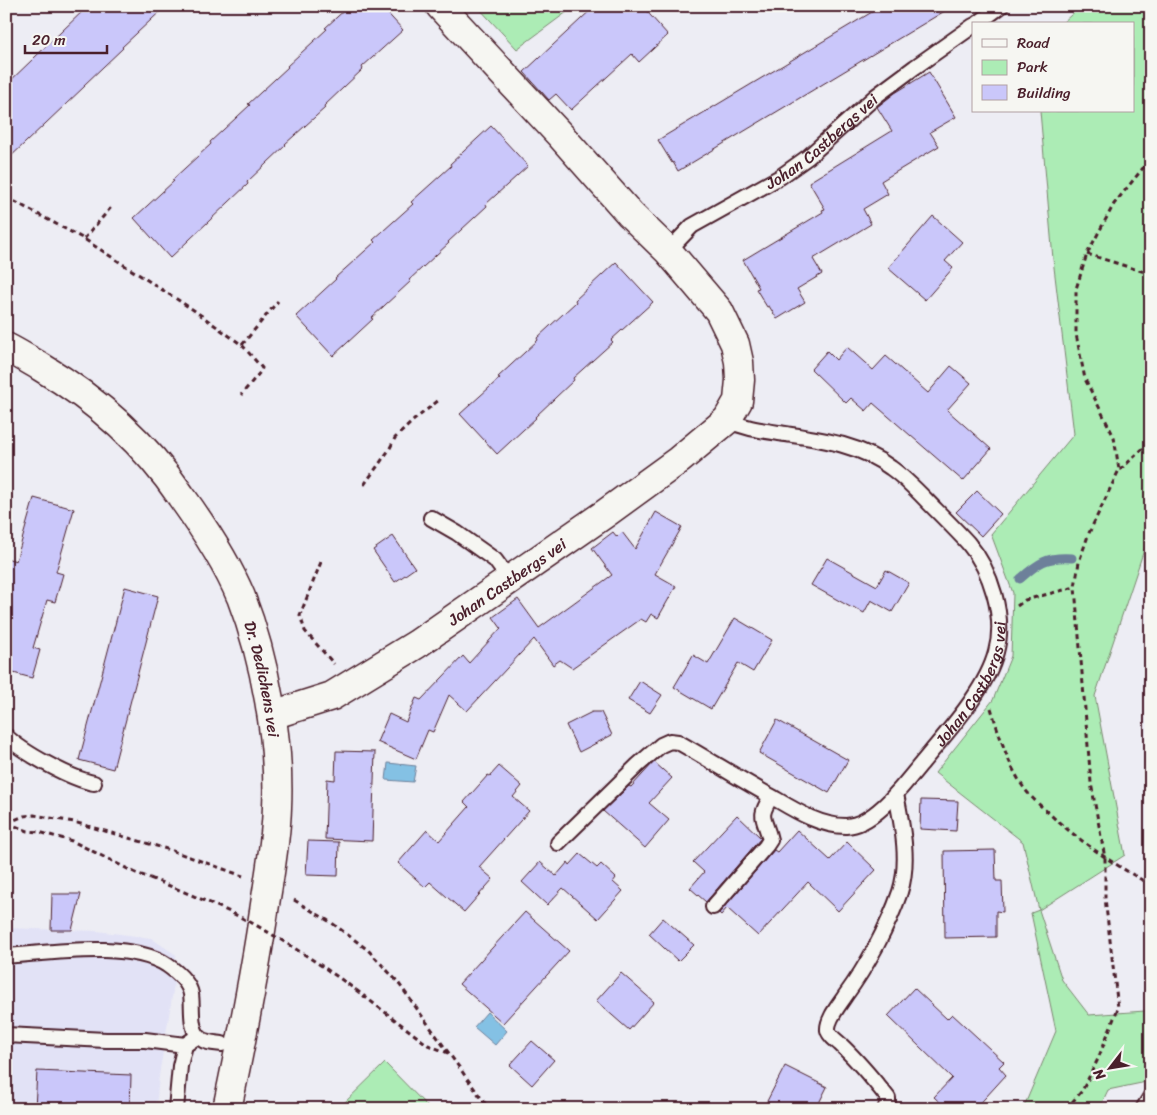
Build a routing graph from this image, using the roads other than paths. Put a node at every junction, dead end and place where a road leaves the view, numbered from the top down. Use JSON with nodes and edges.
{"nodes":[{"id":1,"x":440,"y":6,"type":"edge"},
{"id":2,"x":1001,"y":6,"type":"edge"},
{"id":3,"x":979,"y":22,"type":"edge"},
{"id":4,"x":972,"y":27,"type":"edge"},
{"id":5,"x":668,"y":251,"type":"junction"},
{"id":6,"x":6,"y":348,"type":"edge"},
{"id":7,"x":727,"y":420,"type":"junction"},
{"id":8,"x":431,"y":518,"type":"dead end"},
{"id":9,"x":509,"y":579,"type":"junction"},
{"id":10,"x":272,"y":715,"type":"junction"},
{"id":11,"x":6,"y":736,"type":"edge"},
{"id":12,"x":94,"y":782,"type":"dead end"},
{"id":13,"x":896,"y":794,"type":"junction"},
{"id":14,"x":771,"y":797,"type":"junction"},
{"id":15,"x":558,"y":843,"type":"dead end"},
{"id":16,"x":713,"y":907,"type":"dead end"},
{"id":17,"x":6,"y":956,"type":"edge"},
{"id":18,"x":6,"y":1035,"type":"edge"},
{"id":19,"x":198,"y":1036,"type":"junction"},
{"id":20,"x":222,"y":1044,"type":"dead end"},
{"id":21,"x":185,"y":1045,"type":"junction"},
{"id":22,"x":1151,"y":1096,"type":"edge"},
{"id":23,"x":176,"y":1109,"type":"edge"},
{"id":24,"x":227,"y":1109,"type":"edge"},
{"id":25,"x":886,"y":1109,"type":"edge"},
{"id":26,"x":1144,"y":1109,"type":"edge"}],
"edges":[{"from":1,"to":5,"type":"street","name":"Johan Castbergs vei"},
{"from":2,"to":3,"type":"lane"},
{"from":4,"to":5,"type":"lane","name":"Johan Castbergs vei"},
{"from":5,"to":7,"type":"street","name":"Johan Castbergs vei"},
{"from":6,"to":10,"type":"street","name":"Dr. Dedichens vei"},
{"from":7,"to":9,"type":"street","name":"Johan Castbergs vei"},
{"from":7,"to":13,"type":"lane","name":"Johan Castbergs vei"},
{"from":8,"to":9,"type":"lane"},
{"from":9,"to":10,"type":"street","name":"Johan Castbergs vei"},
{"from":10,"to":24,"type":"street","name":"Dr. Dedichens vei"},
{"from":11,"to":12,"type":"lane"},
{"from":13,"to":14,"type":"lane","name":"Johan Castbergs vei"},
{"from":13,"to":25,"type":"lane"},
{"from":14,"to":15,"type":"lane","name":"Johan Castbergs vei"},
{"from":14,"to":16,"type":"lane"},
{"from":17,"to":19,"type":"lane"},
{"from":18,"to":21,"type":"lane"},
{"from":19,"to":20,"type":"lane"},
{"from":19,"to":21,"type":"lane"},
{"from":21,"to":23,"type":"lane"},
{"from":22,"to":26,"type":"lane"}]}
